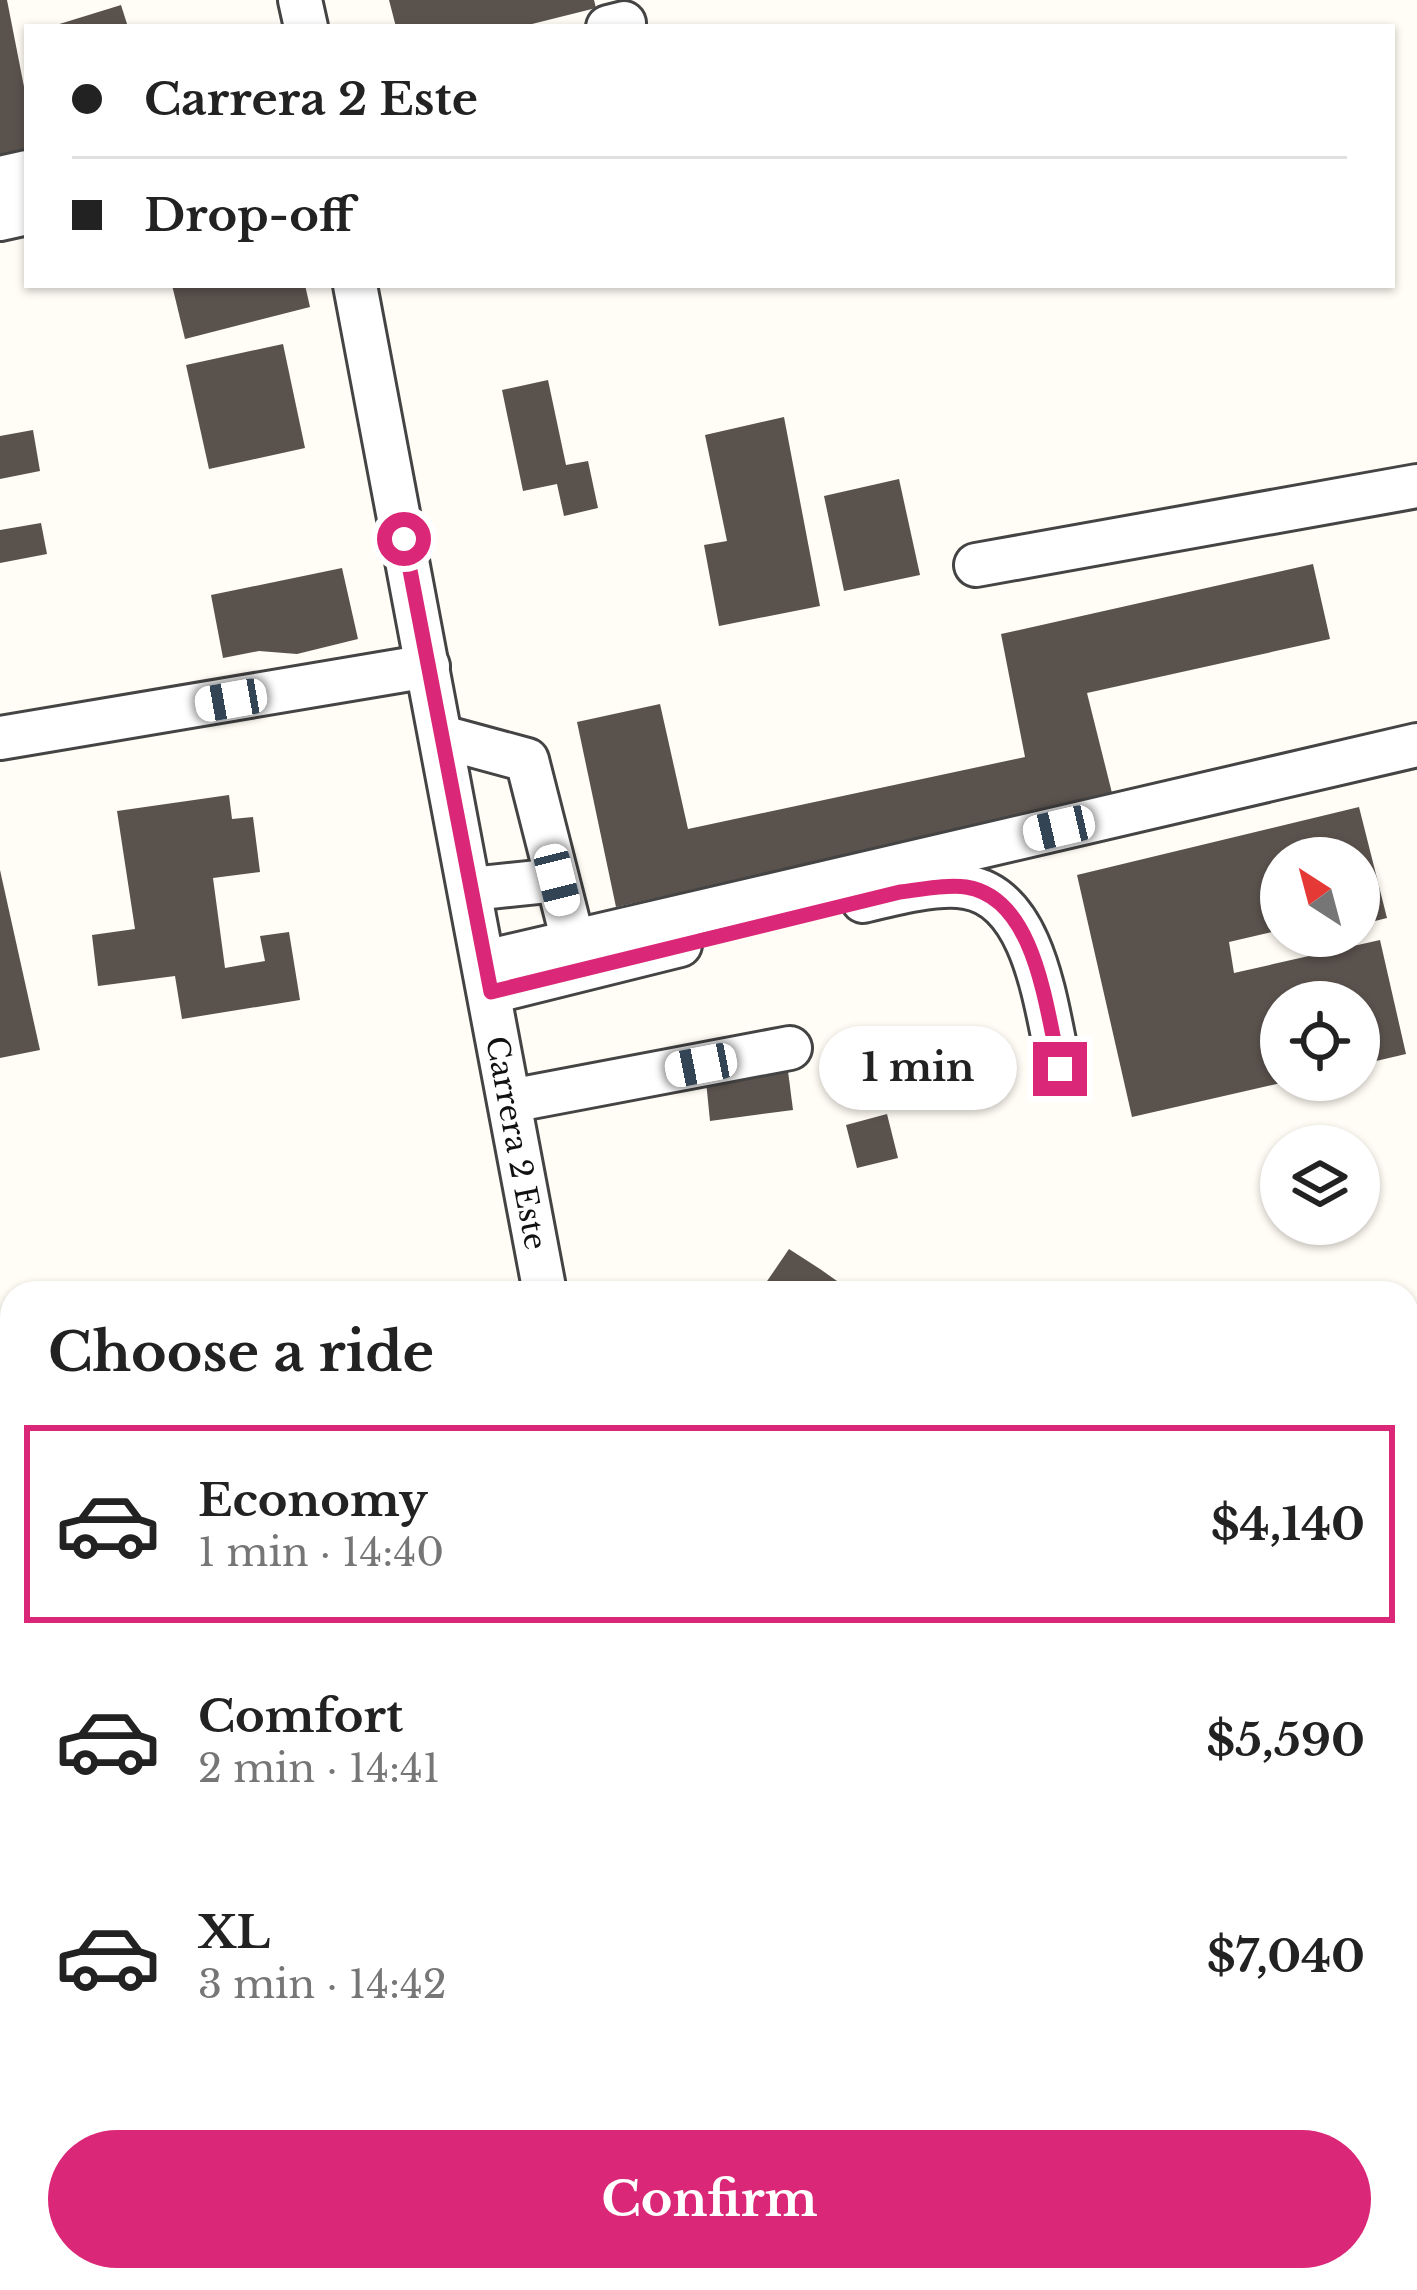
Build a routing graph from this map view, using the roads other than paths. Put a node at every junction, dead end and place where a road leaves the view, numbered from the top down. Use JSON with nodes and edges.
{"nodes":[{"id":1,"x":356,"y":288,"type":"edge"},
{"id":2,"x":1417,"y":485,"type":"edge"},
{"id":3,"x":976,"y":565,"type":"dead end"},
{"id":4,"x":428,"y":666,"type":"junction"},
{"id":5,"x":442,"y":737,"type":"junction"},
{"id":6,"x":0,"y":738,"type":"edge"},
{"id":7,"x":1417,"y":745,"type":"edge"},
{"id":8,"x":557,"y":880,"type":"junction"},
{"id":9,"x":471,"y":889,"type":"junction"},
{"id":10,"x":572,"y":941,"type":"junction"},
{"id":11,"x":488,"y":977,"type":"junction"},
{"id":12,"x":790,"y":1048,"type":"dead end"},
{"id":13,"x":1060,"y":1069,"type":"dead end"},
{"id":14,"x":510,"y":1101,"type":"junction"},
{"id":15,"x":543,"y":1281,"type":"edge"}],
"edges":[{"from":1,"to":4,"type":"street","name":"Carrera 2 Este"},
{"from":2,"to":3,"type":"street"},
{"from":4,"to":5,"type":"street","name":"Carrera 2 Este"},
{"from":4,"to":6,"type":"street"},
{"from":5,"to":8,"type":"street"},
{"from":5,"to":9,"type":"street","name":"Carrera 2 Este"},
{"from":7,"to":10,"type":"street"},
{"from":8,"to":9,"type":"street"},
{"from":8,"to":10,"type":"street"},
{"from":9,"to":11,"type":"street","name":"Carrera 2 Este"},
{"from":10,"to":11,"type":"street"},
{"from":11,"to":13,"type":"street"},
{"from":11,"to":14,"type":"street","name":"Carrera 2 Este"},
{"from":12,"to":14,"type":"street"},
{"from":14,"to":15,"type":"street","name":"Carrera 2 Este"}]}
